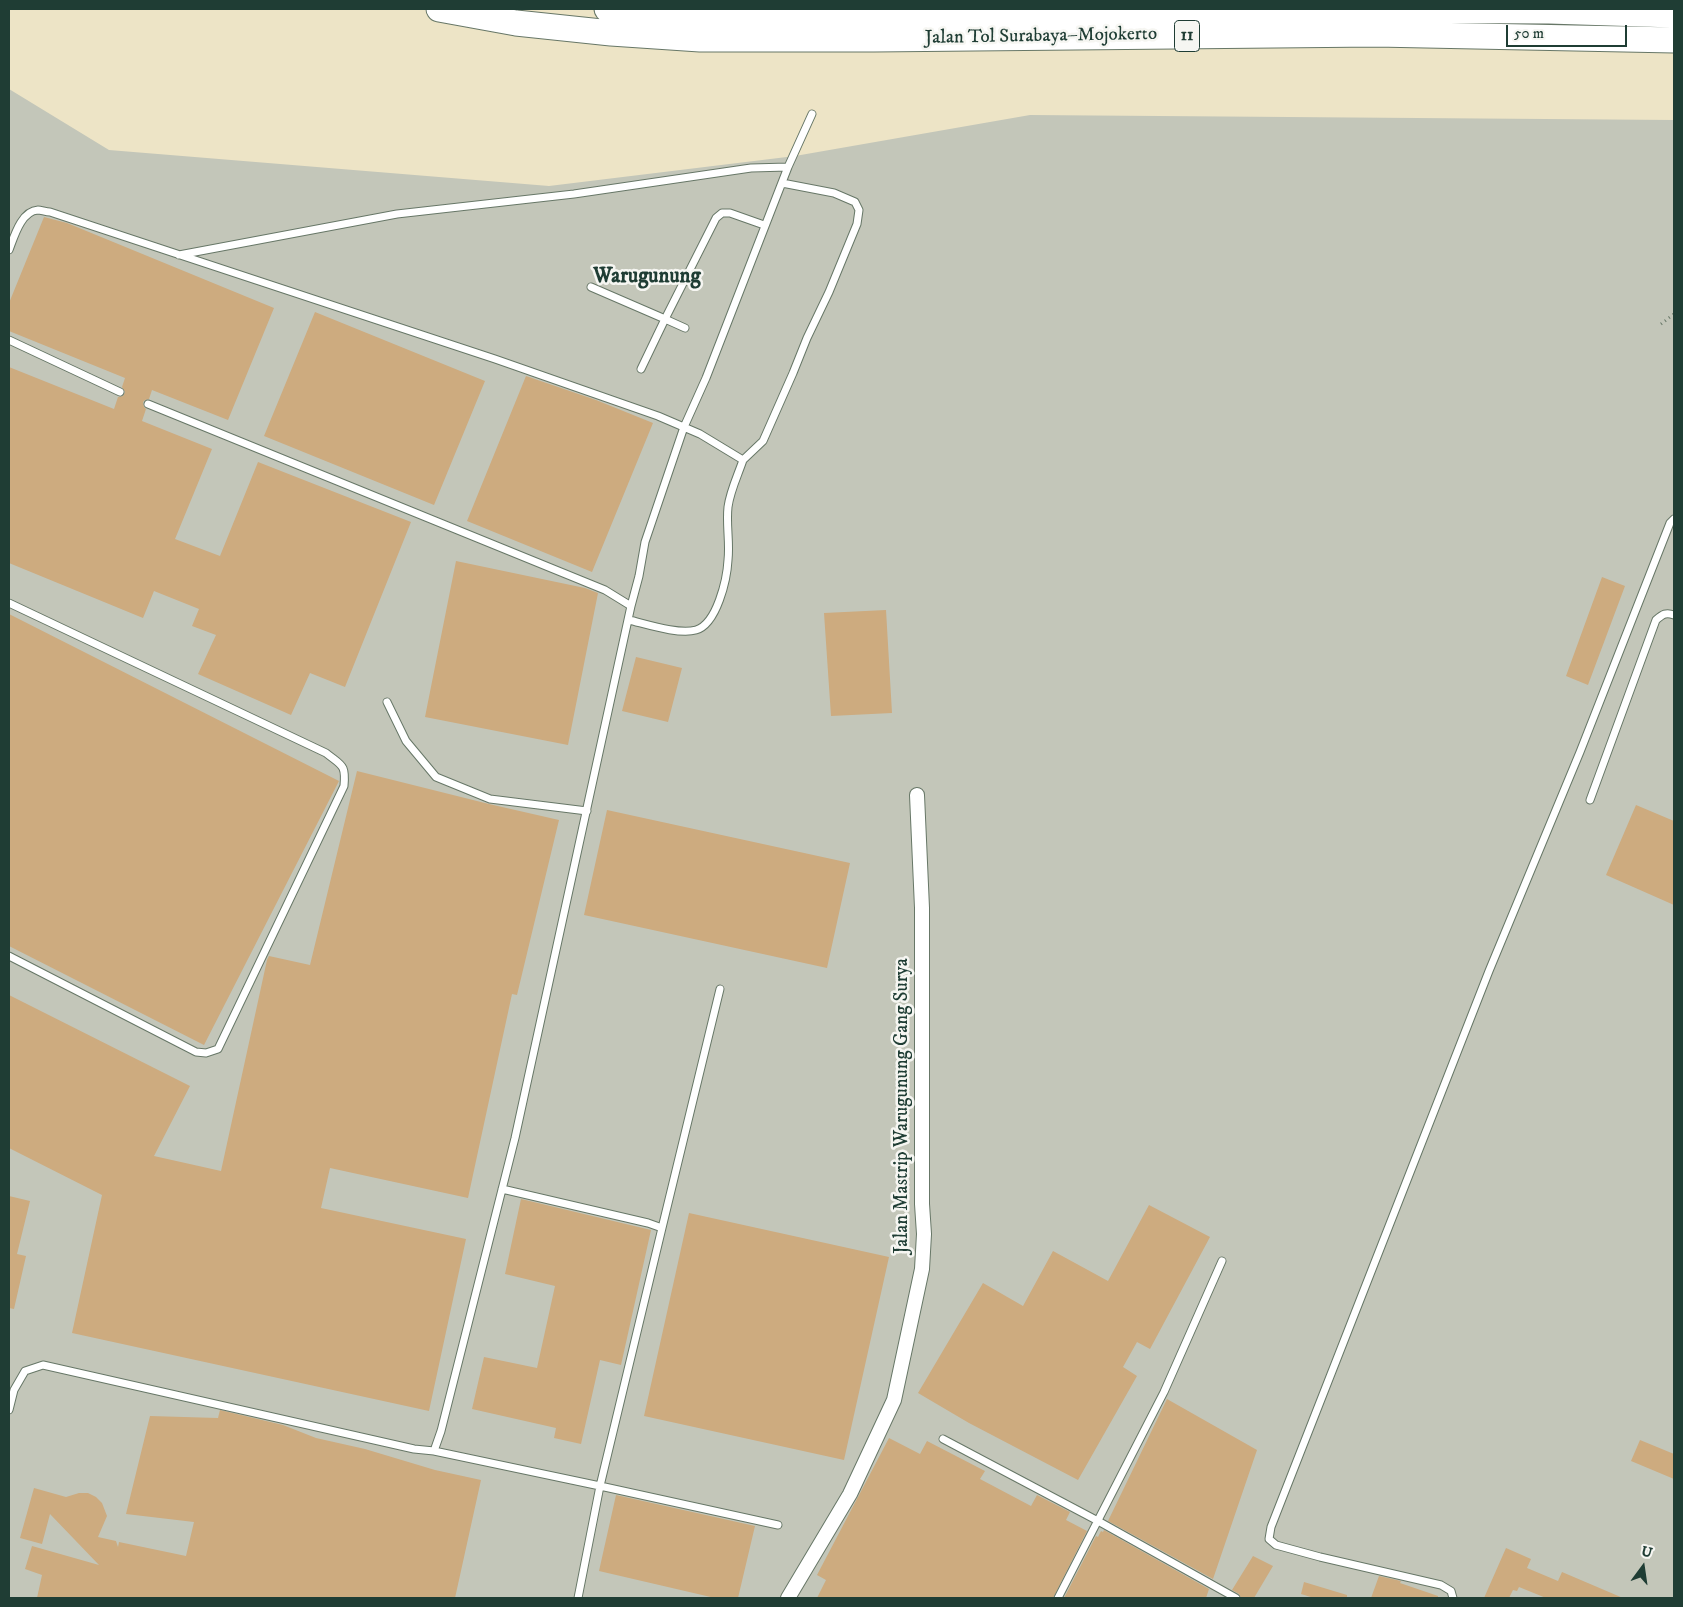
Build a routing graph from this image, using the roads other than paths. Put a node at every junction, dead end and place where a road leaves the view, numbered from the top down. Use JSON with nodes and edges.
{"nodes":[{"id":1,"x":439,"y":9,"type":"edge"},
{"id":2,"x":607,"y":9,"type":"edge"},
{"id":3,"x":1674,"y":15,"type":"edge"},
{"id":4,"x":1674,"y":40,"type":"edge"},
{"id":5,"x":812,"y":114,"type":"dead end"},
{"id":6,"x":788,"y":167,"type":"junction"},
{"id":7,"x":782,"y":183,"type":"junction"},
{"id":8,"x":764,"y":225,"type":"junction"},
{"id":9,"x":9,"y":250,"type":"edge"},
{"id":10,"x":179,"y":255,"type":"junction"},
{"id":11,"x":591,"y":288,"type":"dead end"},
{"id":12,"x":665,"y":319,"type":"junction"},
{"id":13,"x":685,"y":328,"type":"dead end"},
{"id":14,"x":9,"y":340,"type":"edge"},
{"id":15,"x":641,"y":369,"type":"dead end"},
{"id":16,"x":120,"y":392,"type":"dead end"},
{"id":17,"x":148,"y":404,"type":"dead end"},
{"id":18,"x":684,"y":427,"type":"junction"},
{"id":19,"x":743,"y":460,"type":"junction"},
{"id":20,"x":1674,"y":519,"type":"edge"},
{"id":21,"x":9,"y":603,"type":"edge"},
{"id":22,"x":631,"y":606,"type":"junction"},
{"id":23,"x":1674,"y":615,"type":"edge"},
{"id":24,"x":629,"y":620,"type":"junction"},
{"id":25,"x":387,"y":702,"type":"dead end"},
{"id":26,"x":917,"y":795,"type":"dead end"},
{"id":27,"x":1590,"y":800,"type":"dead end"},
{"id":28,"x":588,"y":811,"type":"junction"},
{"id":29,"x":9,"y":956,"type":"edge"},
{"id":30,"x":720,"y":989,"type":"dead end"},
{"id":31,"x":502,"y":1190,"type":"junction"},
{"id":32,"x":662,"y":1228,"type":"junction"},
{"id":33,"x":1222,"y":1261,"type":"dead end"},
{"id":34,"x":9,"y":1410,"type":"edge"},
{"id":35,"x":942,"y":1439,"type":"dead end"},
{"id":36,"x":434,"y":1451,"type":"junction"},
{"id":37,"x":600,"y":1486,"type":"junction"},
{"id":38,"x":1098,"y":1521,"type":"junction"},
{"id":39,"x":778,"y":1525,"type":"dead end"},
{"id":40,"x":578,"y":1598,"type":"edge"},
{"id":41,"x":788,"y":1598,"type":"edge"},
{"id":42,"x":1058,"y":1598,"type":"edge"},
{"id":43,"x":1236,"y":1598,"type":"edge"},
{"id":44,"x":1453,"y":1598,"type":"edge"}],
"edges":[{"from":1,"to":4,"type":"highway","name":"Jalan Tol Surabaya–Mojokerto","number":"11"},
{"from":2,"to":3,"type":"highway","name":"Jalan Tol Surabaya–Mojokerto","number":"11"},
{"from":5,"to":6,"type":"lane"},
{"from":6,"to":7,"type":"lane"},
{"from":6,"to":10,"type":"lane"},
{"from":7,"to":8,"type":"lane"},
{"from":7,"to":19,"type":"lane"},
{"from":8,"to":12,"type":"lane"},
{"from":8,"to":18,"type":"lane"},
{"from":9,"to":10,"type":"lane"},
{"from":10,"to":18,"type":"lane"},
{"from":11,"to":12,"type":"lane"},
{"from":12,"to":13,"type":"lane"},
{"from":12,"to":15,"type":"lane"},
{"from":14,"to":16,"type":"lane"},
{"from":17,"to":22,"type":"lane"},
{"from":18,"to":19,"type":"lane"},
{"from":18,"to":22,"type":"lane"},
{"from":19,"to":24,"type":"lane"},
{"from":20,"to":44,"type":"lane"},
{"from":21,"to":29,"type":"lane"},
{"from":22,"to":24,"type":"lane"},
{"from":23,"to":27,"type":"lane"},
{"from":24,"to":28,"type":"lane"},
{"from":25,"to":28,"type":"lane"},
{"from":26,"to":41,"type":"street","name":"Jalan Mastrip Warugunung Gang Surya"},
{"from":28,"to":31,"type":"lane"},
{"from":30,"to":32,"type":"lane"},
{"from":31,"to":32,"type":"lane"},
{"from":31,"to":36,"type":"lane"},
{"from":32,"to":37,"type":"lane"},
{"from":33,"to":38,"type":"lane"},
{"from":34,"to":36,"type":"lane"},
{"from":35,"to":38,"type":"lane"},
{"from":36,"to":37,"type":"lane"},
{"from":37,"to":39,"type":"lane"},
{"from":37,"to":40,"type":"lane"},
{"from":38,"to":42,"type":"lane"},
{"from":38,"to":43,"type":"lane"}]}
